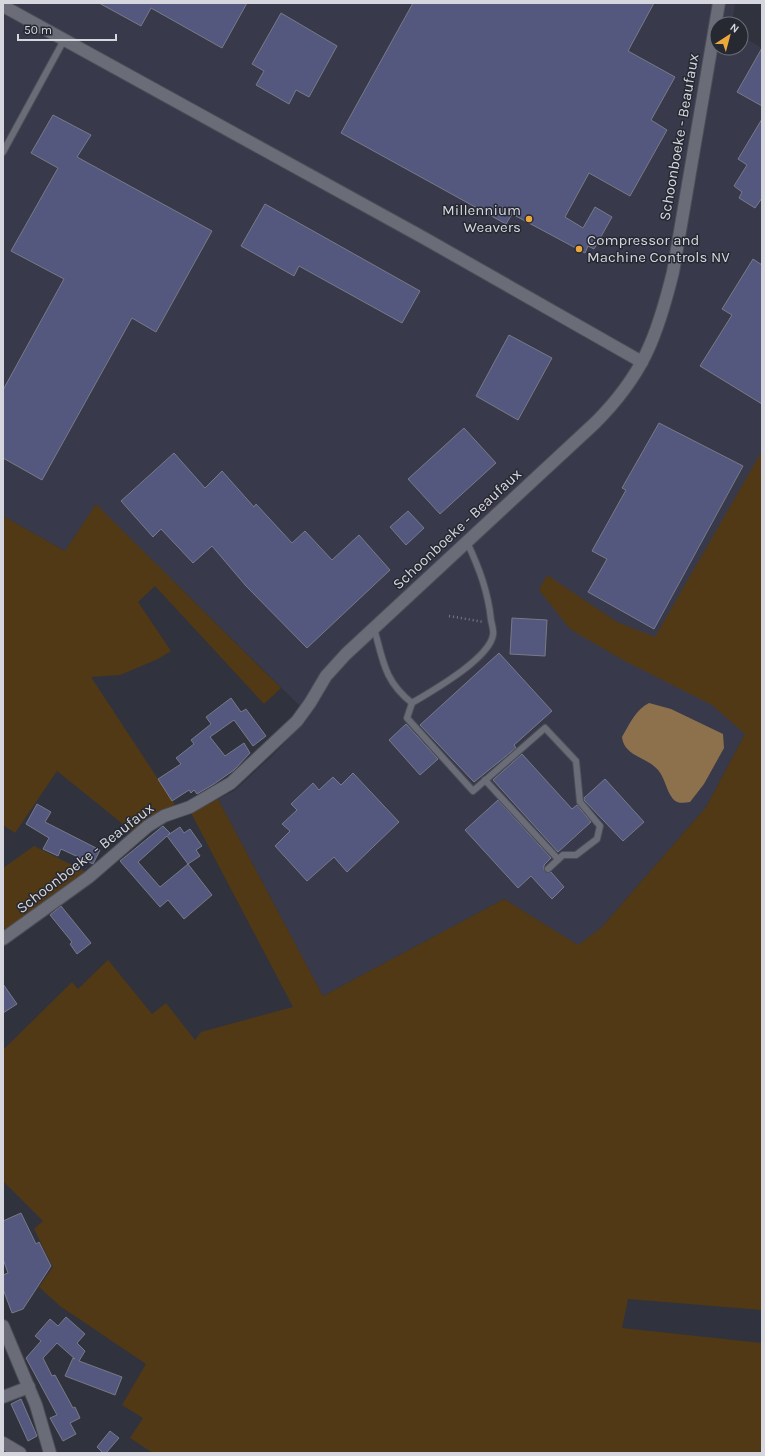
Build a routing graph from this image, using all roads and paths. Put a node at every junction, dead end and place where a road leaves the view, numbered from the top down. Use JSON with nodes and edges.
{"nodes":[{"id":1,"x":719,"y":3,"type":"edge"},
{"id":2,"x":3,"y":6,"type":"edge"},
{"id":3,"x":64,"y":40,"type":"junction"},
{"id":4,"x":3,"y":152,"type":"edge"},
{"id":5,"x":642,"y":362,"type":"junction"},
{"id":6,"x":467,"y":542,"type":"junction"},
{"id":7,"x":449,"y":616,"type":"dead end"},
{"id":8,"x":491,"y":623,"type":"junction"},
{"id":9,"x":374,"y":628,"type":"junction"},
{"id":10,"x":412,"y":703,"type":"junction"},
{"id":11,"x":485,"y":780,"type":"junction"},
{"id":12,"x":558,"y":859,"type":"junction"},
{"id":13,"x":548,"y":869,"type":"dead end"},
{"id":14,"x":3,"y":939,"type":"edge"},
{"id":15,"x":3,"y":1326,"type":"edge"},
{"id":16,"x":29,"y":1387,"type":"junction"},
{"id":17,"x":3,"y":1397,"type":"edge"},
{"id":18,"x":3,"y":1443,"type":"edge"},
{"id":19,"x":20,"y":1453,"type":"edge"},
{"id":20,"x":50,"y":1453,"type":"edge"}],
"edges":[{"from":1,"to":5,"type":"street","name":"Schoonboeke - Beaufaux"},
{"from":2,"to":3,"type":"street"},
{"from":3,"to":4,"type":"lane"},
{"from":3,"to":5,"type":"street"},
{"from":5,"to":6,"type":"street","name":"Schoonboeke - Beaufaux"},
{"from":6,"to":8,"type":"lane"},
{"from":6,"to":9,"type":"street","name":"Schoonboeke - Beaufaux"},
{"from":7,"to":8,"type":"path"},
{"from":8,"to":10,"type":"lane"},
{"from":9,"to":10,"type":"lane"},
{"from":9,"to":14,"type":"street","name":"Schoonboeke - Beaufaux"},
{"from":10,"to":11,"type":"lane"},
{"from":11,"to":12,"type":"lane"},
{"from":11,"to":12,"type":"lane"},
{"from":12,"to":13,"type":"lane"},
{"from":15,"to":16,"type":"street"},
{"from":16,"to":17,"type":"street"},
{"from":16,"to":20,"type":"street"},
{"from":18,"to":19,"type":"street"}]}
